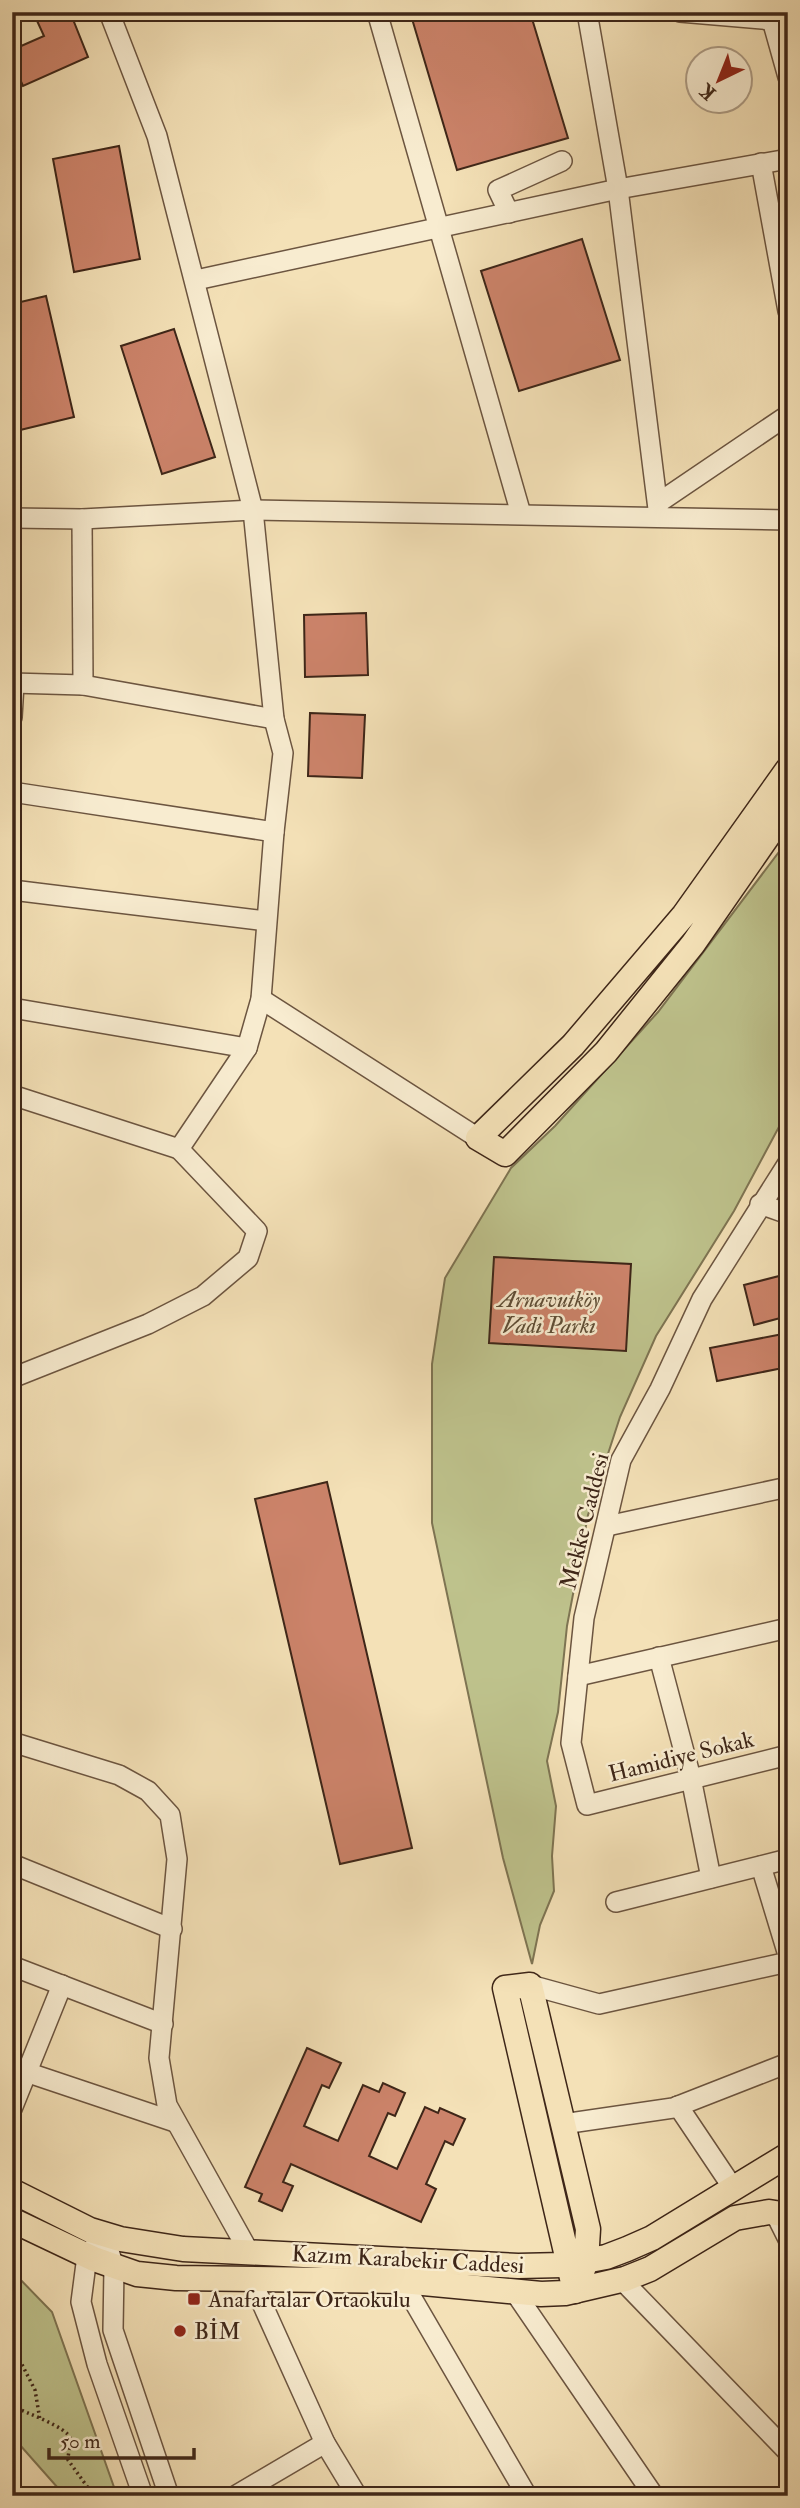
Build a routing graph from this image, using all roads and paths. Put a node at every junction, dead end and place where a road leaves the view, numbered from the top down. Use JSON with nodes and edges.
{"nodes":[{"id":1,"x":109,"y":12,"type":"edge"},
{"id":2,"x":377,"y":12,"type":"edge"},
{"id":3,"x":587,"y":12,"type":"edge"},
{"id":4,"x":680,"y":12,"type":"edge"},
{"id":5,"x":780,"y":16,"type":"edge"},
{"id":6,"x":788,"y":77,"type":"edge"},
{"id":7,"x":788,"y":159,"type":"edge"},
{"id":8,"x":562,"y":161,"type":"dead end"},
{"id":9,"x":761,"y":163,"type":"junction"},
{"id":10,"x":618,"y":189,"type":"junction"},
{"id":11,"x":509,"y":213,"type":"junction"},
{"id":12,"x":439,"y":228,"type":"junction"},
{"id":13,"x":196,"y":280,"type":"junction"},
{"id":14,"x":788,"y":311,"type":"edge"},
{"id":15,"x":788,"y":415,"type":"edge"},
{"id":16,"x":253,"y":509,"type":"junction"},
{"id":17,"x":659,"y":510,"type":"junction"},
{"id":18,"x":521,"y":514,"type":"junction"},
{"id":19,"x":12,"y":518,"type":"edge"},
{"id":20,"x":82,"y":519,"type":"junction"},
{"id":21,"x":788,"y":520,"type":"edge"},
{"id":22,"x":13,"y":683,"type":"edge"},
{"id":23,"x":83,"y":685,"type":"junction"},
{"id":24,"x":12,"y":717,"type":"edge"},
{"id":25,"x":274,"y":719,"type":"junction"},
{"id":26,"x":788,"y":769,"type":"edge"},
{"id":27,"x":12,"y":792,"type":"edge"},
{"id":28,"x":788,"y":807,"type":"edge"},
{"id":29,"x":274,"y":832,"type":"junction"},
{"id":30,"x":12,"y":890,"type":"edge"},
{"id":31,"x":266,"y":921,"type":"junction"},
{"id":32,"x":261,"y":999,"type":"junction"},
{"id":33,"x":12,"y":1008,"type":"edge"},
{"id":34,"x":247,"y":1048,"type":"junction"},
{"id":35,"x":12,"y":1095,"type":"edge"},
{"id":36,"x":478,"y":1138,"type":"junction"},
{"id":37,"x":179,"y":1149,"type":"junction"},
{"id":38,"x":788,"y":1163,"type":"edge"},
{"id":39,"x":760,"y":1204,"type":"junction"},
{"id":40,"x":788,"y":1214,"type":"edge"},
{"id":41,"x":12,"y":1378,"type":"edge"},
{"id":42,"x":788,"y":1487,"type":"edge"},
{"id":43,"x":607,"y":1526,"type":"junction"},
{"id":44,"x":788,"y":1628,"type":"edge"},
{"id":45,"x":659,"y":1657,"type":"junction"},
{"id":46,"x":578,"y":1676,"type":"junction"},
{"id":47,"x":12,"y":1742,"type":"edge"},
{"id":48,"x":788,"y":1755,"type":"edge"},
{"id":49,"x":691,"y":1778,"type":"junction"},
{"id":50,"x":587,"y":1805,"type":"joint"},
{"id":51,"x":788,"y":1859,"type":"edge"},
{"id":52,"x":12,"y":1864,"type":"edge"},
{"id":53,"x":761,"y":1866,"type":"junction"},
{"id":54,"x":711,"y":1878,"type":"junction"},
{"id":55,"x":616,"y":1902,"type":"dead end"},
{"id":56,"x":172,"y":1929,"type":"junction"},
{"id":57,"x":788,"y":1955,"type":"edge"},
{"id":58,"x":788,"y":1962,"type":"edge"},
{"id":59,"x":12,"y":1966,"type":"edge"},
{"id":60,"x":62,"y":1985,"type":"junction"},
{"id":61,"x":530,"y":1985,"type":"junction"},
{"id":62,"x":163,"y":2024,"type":"junction"},
{"id":63,"x":788,"y":2063,"type":"edge"},
{"id":64,"x":26,"y":2072,"type":"junction"},
{"id":65,"x":678,"y":2105,"type":"junction"},
{"id":66,"x":12,"y":2109,"type":"edge"},
{"id":67,"x":175,"y":2122,"type":"junction"},
{"id":68,"x":563,"y":2124,"type":"junction"},
{"id":69,"x":788,"y":2155,"type":"edge"},
{"id":70,"x":733,"y":2188,"type":"junction"},
{"id":71,"x":12,"y":2191,"type":"edge"},
{"id":72,"x":781,"y":2214,"type":"edge"},
{"id":73,"x":12,"y":2220,"type":"edge"},
{"id":74,"x":104,"y":2234,"type":"junction"},
{"id":75,"x":788,"y":2239,"type":"edge"},
{"id":76,"x":249,"y":2252,"type":"junction"},
{"id":77,"x":88,"y":2256,"type":"junction"},
{"id":78,"x":578,"y":2262,"type":"junction"},
{"id":79,"x":114,"y":2268,"type":"junction"},
{"id":80,"x":251,"y":2279,"type":"junction"},
{"id":81,"x":622,"y":2280,"type":"junction"},
{"id":82,"x":402,"y":2281,"type":"junction"},
{"id":83,"x":514,"y":2291,"type":"junction"},
{"id":84,"x":575,"y":2291,"type":"junction"},
{"id":85,"x":12,"y":2345,"type":"edge"},
{"id":86,"x":12,"y":2406,"type":"edge"},
{"id":87,"x":40,"y":2420,"type":"junction"},
{"id":88,"x":325,"y":2443,"type":"junction"},
{"id":89,"x":788,"y":2452,"type":"edge"},
{"id":90,"x":137,"y":2494,"type":"edge"},
{"id":91,"x":94,"y":2496,"type":"edge"},
{"id":92,"x":169,"y":2496,"type":"edge"},
{"id":93,"x":235,"y":2496,"type":"edge"},
{"id":94,"x":357,"y":2496,"type":"edge"},
{"id":95,"x":527,"y":2496,"type":"edge"},
{"id":96,"x":654,"y":2496,"type":"edge"}],
"edges":[{"from":1,"to":13,"type":"street"},
{"from":2,"to":12,"type":"street"},
{"from":3,"to":10,"type":"street"},
{"from":4,"to":5,"type":"street"},
{"from":5,"to":6,"type":"street"},
{"from":7,"to":9,"type":"street"},
{"from":8,"to":11,"type":"street"},
{"from":9,"to":10,"type":"street"},
{"from":9,"to":14,"type":"street"},
{"from":10,"to":11,"type":"street"},
{"from":10,"to":17,"type":"street"},
{"from":11,"to":12,"type":"street"},
{"from":12,"to":13,"type":"street"},
{"from":12,"to":18,"type":"street"},
{"from":13,"to":16,"type":"street"},
{"from":15,"to":17,"type":"street"},
{"from":16,"to":18,"type":"street"},
{"from":16,"to":20,"type":"street"},
{"from":16,"to":25,"type":"street"},
{"from":17,"to":18,"type":"street"},
{"from":17,"to":21,"type":"street"},
{"from":19,"to":20,"type":"street"},
{"from":20,"to":23,"type":"street"},
{"from":22,"to":23,"type":"street"},
{"from":22,"to":24,"type":"street"},
{"from":23,"to":25,"type":"street"},
{"from":25,"to":29,"type":"street"},
{"from":26,"to":36,"type":"main road"},
{"from":27,"to":29,"type":"street"},
{"from":28,"to":36,"type":"main road"},
{"from":29,"to":31,"type":"street"},
{"from":30,"to":31,"type":"street"},
{"from":31,"to":32,"type":"street"},
{"from":32,"to":34,"type":"street"},
{"from":32,"to":36,"type":"street"},
{"from":33,"to":34,"type":"street"},
{"from":34,"to":37,"type":"street"},
{"from":35,"to":37,"type":"street"},
{"from":37,"to":41,"type":"street"},
{"from":38,"to":39,"type":"street","name":"Mekke Caddesi"},
{"from":39,"to":40,"type":"street"},
{"from":39,"to":43,"type":"street","name":"Mekke Caddesi"},
{"from":42,"to":43,"type":"street"},
{"from":43,"to":46,"type":"street","name":"Mekke Caddesi"},
{"from":44,"to":45,"type":"street"},
{"from":45,"to":46,"type":"street"},
{"from":45,"to":49,"type":"street"},
{"from":46,"to":50,"type":"street","name":"Mekke Caddesi"},
{"from":47,"to":56,"type":"street"},
{"from":48,"to":49,"type":"street","name":"Hamidiye Sokak"},
{"from":49,"to":50,"type":"street","name":"Hamidiye Sokak"},
{"from":49,"to":54,"type":"street"},
{"from":51,"to":53,"type":"street"},
{"from":52,"to":56,"type":"street"},
{"from":53,"to":54,"type":"street"},
{"from":53,"to":57,"type":"street"},
{"from":54,"to":55,"type":"street"},
{"from":56,"to":62,"type":"street"},
{"from":58,"to":61,"type":"street"},
{"from":59,"to":60,"type":"street"},
{"from":60,"to":62,"type":"street"},
{"from":60,"to":64,"type":"street"},
{"from":61,"to":68,"type":"main road"},
{"from":61,"to":78,"type":"main road"},
{"from":62,"to":67,"type":"street"},
{"from":63,"to":65,"type":"street"},
{"from":64,"to":66,"type":"street"},
{"from":64,"to":67,"type":"street"},
{"from":65,"to":68,"type":"street"},
{"from":65,"to":70,"type":"street"},
{"from":67,"to":76,"type":"street"},
{"from":68,"to":78,"type":"main road"},
{"from":69,"to":70,"type":"main road","name":"Kazım Karabekir Caddesi"},
{"from":70,"to":78,"type":"main road","name":"Kazım Karabekir Caddesi"},
{"from":71,"to":74,"type":"main road","name":"Kazım Karabekir Caddesi"},
{"from":72,"to":75,"type":"street"},
{"from":72,"to":81,"type":"main road","name":"Kazım Karabekir Caddesi"},
{"from":73,"to":77,"type":"main road","name":"Kazım Karabekir Caddesi"},
{"from":74,"to":76,"type":"main road","name":"Kazım Karabekir Caddesi"},
{"from":74,"to":77,"type":"street"},
{"from":74,"to":79,"type":"street"},
{"from":76,"to":78,"type":"main road","name":"Kazım Karabekir Caddesi"},
{"from":77,"to":79,"type":"main road","name":"Kazım Karabekir Caddesi"},
{"from":77,"to":90,"type":"street"},
{"from":78,"to":84,"type":"main road"},
{"from":79,"to":80,"type":"main road","name":"Kazım Karabekir Caddesi"},
{"from":79,"to":92,"type":"street"},
{"from":80,"to":82,"type":"main road","name":"Kazım Karabekir Caddesi"},
{"from":80,"to":88,"type":"street"},
{"from":81,"to":84,"type":"main road","name":"Kazım Karabekir Caddesi"},
{"from":81,"to":89,"type":"street"},
{"from":82,"to":83,"type":"main road","name":"Kazım Karabekir Caddesi"},
{"from":82,"to":95,"type":"street"},
{"from":83,"to":84,"type":"main road","name":"Kazım Karabekir Caddesi"},
{"from":83,"to":96,"type":"street"},
{"from":85,"to":87,"type":"path"},
{"from":86,"to":87,"type":"path"},
{"from":87,"to":91,"type":"path"},
{"from":88,"to":93,"type":"street"},
{"from":88,"to":94,"type":"street"}]}
